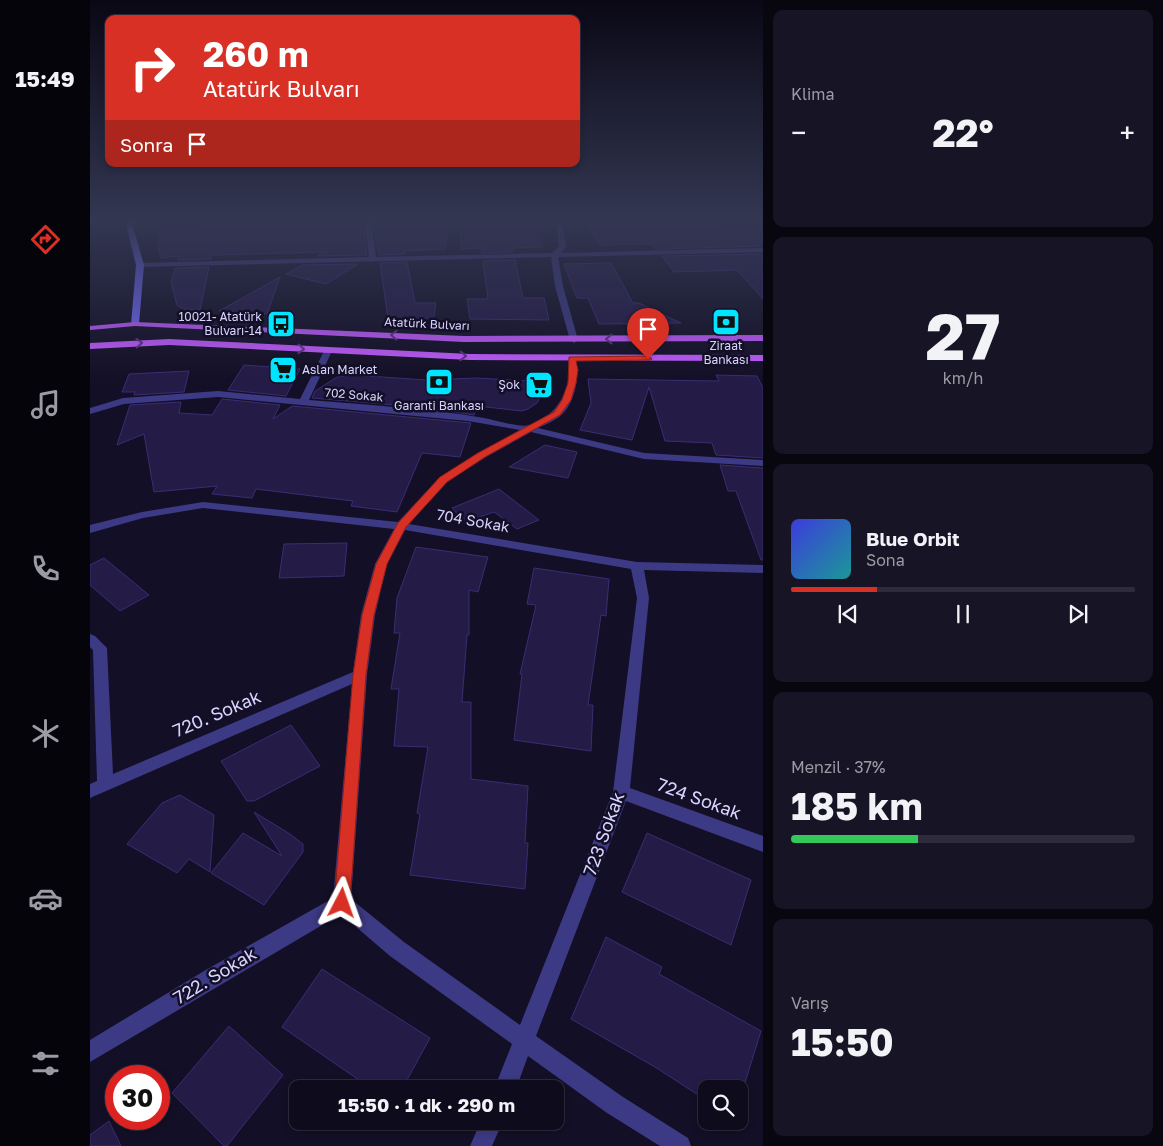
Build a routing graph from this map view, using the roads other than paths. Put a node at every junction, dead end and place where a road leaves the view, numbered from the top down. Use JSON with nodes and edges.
{"nodes":[{"id":1,"x":139,"y":273,"type":"edge"},
{"id":2,"x":557,"y":273,"type":"edge"},
{"id":3,"x":134,"y":324,"type":"junction"},
{"id":4,"x":90,"y":328,"type":"edge"},
{"id":5,"x":763,"y":338,"type":"edge"},
{"id":6,"x":574,"y":340,"type":"junction"},
{"id":7,"x":90,"y":346,"type":"edge"},
{"id":8,"x":328,"y":351,"type":"junction"},
{"id":9,"x":763,"y":358,"type":"edge"},
{"id":10,"x":572,"y":359,"type":"junction"},
{"id":11,"x":303,"y":403,"type":"junction"},
{"id":12,"x":90,"y":411,"type":"edge"},
{"id":13,"x":529,"y":429,"type":"junction"},
{"id":14,"x":763,"y":463,"type":"edge"},
{"id":15,"x":401,"y":526,"type":"junction"},
{"id":16,"x":90,"y":529,"type":"edge"},
{"id":17,"x":637,"y":566,"type":"junction"},
{"id":18,"x":763,"y":570,"type":"edge"},
{"id":19,"x":90,"y":639,"type":"edge"},
{"id":20,"x":360,"y":675,"type":"junction"},
{"id":21,"x":105,"y":783,"type":"junction"},
{"id":22,"x":90,"y":790,"type":"edge"},
{"id":23,"x":621,"y":792,"type":"junction"},
{"id":24,"x":763,"y":844,"type":"edge"},
{"id":25,"x":342,"y":903,"type":"junction"},
{"id":26,"x":525,"y":1041,"type":"junction"},
{"id":27,"x":90,"y":1052,"type":"edge"},
{"id":28,"x":509,"y":1080,"type":"edge"},
{"id":29,"x":488,"y":1130,"type":"edge"},
{"id":30,"x":482,"y":1146,"type":"edge"},
{"id":31,"x":680,"y":1146,"type":"edge"}],
"edges":[{"from":1,"to":3,"type":"street"},
{"from":2,"to":6,"type":"street"},
{"from":3,"to":4,"type":"main road","name":"Atatürk Bulvarı"},
{"from":6,"to":3,"type":"main road","name":"Atatürk Bulvarı","one_way":true},
{"from":5,"to":6,"type":"main road","name":"Atatürk Bulvarı","one_way":true},
{"from":7,"to":8,"type":"main road","one_way":true},
{"from":8,"to":10,"type":"main road","one_way":true},
{"from":8,"to":11,"type":"street"},
{"from":9,"to":10,"type":"main road"},
{"from":10,"to":13,"type":"street"},
{"from":11,"to":12,"type":"street","name":"702 Sokak"},
{"from":11,"to":13,"type":"street","name":"702 Sokak"},
{"from":13,"to":14,"type":"street","name":"702 Sokak"},
{"from":13,"to":15,"type":"street"},
{"from":15,"to":16,"type":"street","name":"704 Sokak"},
{"from":15,"to":17,"type":"street","name":"704 Sokak"},
{"from":15,"to":20,"type":"street"},
{"from":17,"to":18,"type":"street","name":"704 Sokak"},
{"from":17,"to":23,"type":"street","name":"723 Sokak"},
{"from":19,"to":21,"type":"street"},
{"from":20,"to":21,"type":"street","name":"720. Sokak"},
{"from":20,"to":25,"type":"street"},
{"from":21,"to":22,"type":"street","name":"720. Sokak"},
{"from":23,"to":24,"type":"street","name":"724 Sokak"},
{"from":23,"to":26,"type":"street","name":"723 Sokak"},
{"from":25,"to":26,"type":"street"},
{"from":25,"to":27,"type":"street","name":"722. Sokak"},
{"from":26,"to":28,"type":"street","name":"723 Sokak"},
{"from":26,"to":31,"type":"street"},
{"from":29,"to":30,"type":"street"}]}
